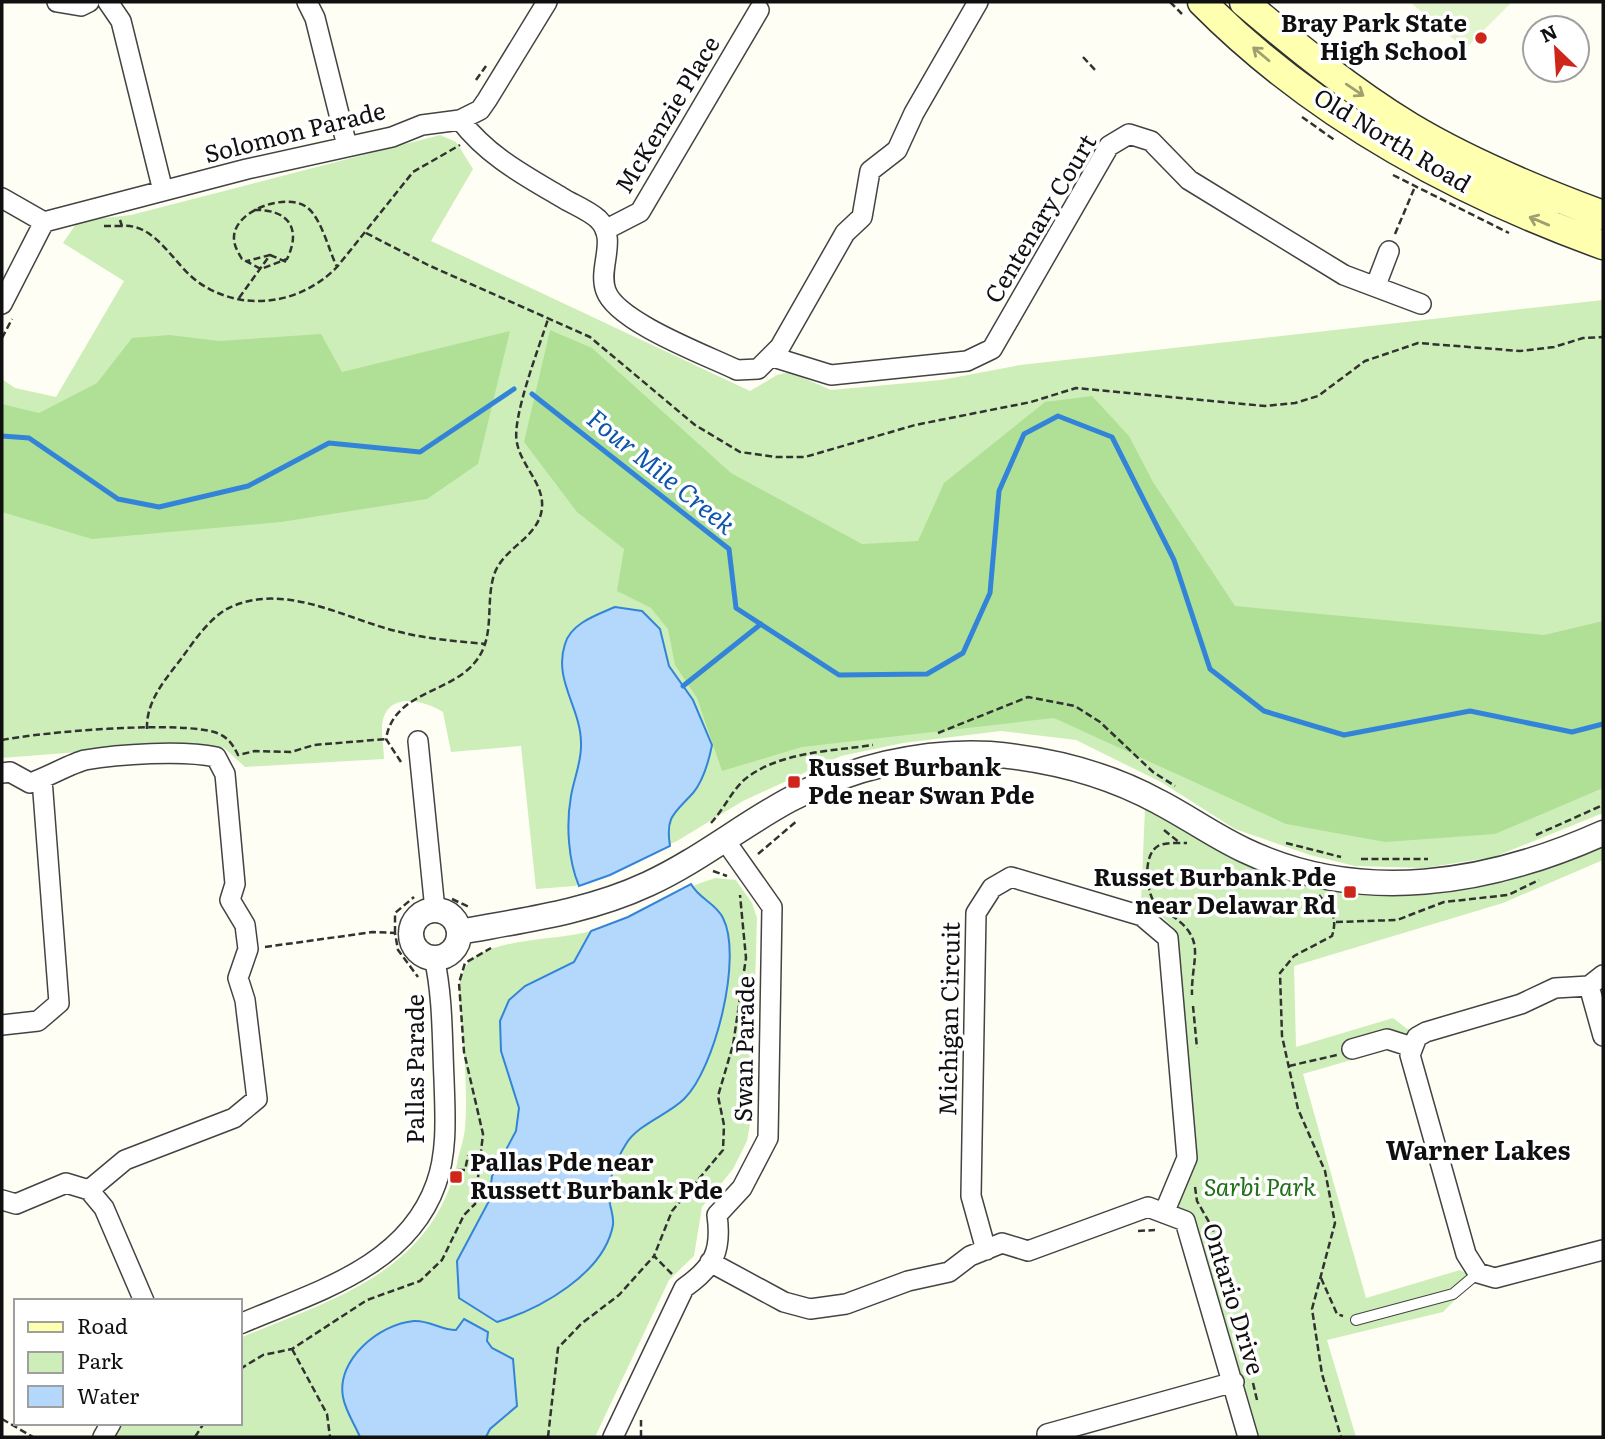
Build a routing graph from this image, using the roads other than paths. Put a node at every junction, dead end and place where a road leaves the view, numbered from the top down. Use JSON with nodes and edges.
{"nodes":[{"id":1,"x":57,"y":2,"type":"edge"},
{"id":2,"x":89,"y":2,"type":"edge"},
{"id":3,"x":108,"y":2,"type":"edge"},
{"id":4,"x":307,"y":2,"type":"edge"},
{"id":5,"x":547,"y":2,"type":"edge"},
{"id":6,"x":978,"y":2,"type":"edge"},
{"id":7,"x":1202,"y":2,"type":"edge"},
{"id":8,"x":1244,"y":2,"type":"edge"},
{"id":9,"x":759,"y":10,"type":"dead end"},
{"id":10,"x":480,"y":110,"type":"junction"},
{"id":11,"x":460,"y":120,"type":"junction"},
{"id":12,"x":480,"y":144,"type":"junction"},
{"id":13,"x":347,"y":146,"type":"junction"},
{"id":14,"x":163,"y":191,"type":"junction"},
{"id":15,"x":2,"y":198,"type":"edge"},
{"id":16,"x":1603,"y":215,"type":"edge"},
{"id":17,"x":44,"y":222,"type":"junction"},
{"id":18,"x":605,"y":230,"type":"junction"},
{"id":19,"x":1603,"y":245,"type":"edge"},
{"id":20,"x":1389,"y":251,"type":"road end"},
{"id":21,"x":1376,"y":285,"type":"junction"},
{"id":22,"x":1421,"y":304,"type":"dead end"},
{"id":23,"x":8,"y":310,"type":"edge"},
{"id":24,"x":778,"y":349,"type":"junction"},
{"id":25,"x":418,"y":741,"type":"dead end"},
{"id":26,"x":2,"y":773,"type":"edge"},
{"id":27,"x":42,"y":779,"type":"junction"},
{"id":28,"x":1603,"y":833,"type":"edge"},
{"id":29,"x":724,"y":839,"type":"junction"},
{"id":30,"x":428,"y":902,"type":"junction"},
{"id":31,"x":459,"y":932,"type":"junction"},
{"id":32,"x":434,"y":957,"type":"junction"},
{"id":33,"x":1596,"y":980,"type":"edge"},
{"id":34,"x":2,"y":1025,"type":"edge"},
{"id":35,"x":1603,"y":1036,"type":"edge"},
{"id":36,"x":1412,"y":1047,"type":"junction"},
{"id":37,"x":1352,"y":1049,"type":"road end"},
{"id":38,"x":89,"y":1190,"type":"junction"},
{"id":39,"x":2,"y":1200,"type":"edge"},
{"id":40,"x":1162,"y":1222,"type":"junction"},
{"id":41,"x":986,"y":1250,"type":"junction"},
{"id":42,"x":1603,"y":1250,"type":"edge"},
{"id":43,"x":710,"y":1262,"type":"junction"},
{"id":44,"x":1478,"y":1273,"type":"junction"},
{"id":45,"x":143,"y":1299,"type":"edge"},
{"id":46,"x":1356,"y":1320,"type":"road end"},
{"id":47,"x":242,"y":1323,"type":"edge"},
{"id":48,"x":1241,"y":1378,"type":"junction"},
{"id":49,"x":1047,"y":1434,"type":"dead end"},
{"id":50,"x":616,"y":1436,"type":"edge"},
{"id":51,"x":1248,"y":1437,"type":"edge"}],
"edges":[{"from":1,"to":2,"type":"street"},
{"from":3,"to":14,"type":"street"},
{"from":4,"to":13,"type":"street"},
{"from":5,"to":10,"type":"street"},
{"from":6,"to":24,"type":"street"},
{"from":19,"to":7,"type":"main road","name":"Old North Road","one_way":true},
{"from":8,"to":16,"type":"main road","name":"Old North Road","one_way":true},
{"from":9,"to":18,"type":"street","name":"McKenzie Place"},
{"from":10,"to":11,"type":"street","name":"Solomon Parade"},
{"from":10,"to":12,"type":"street"},
{"from":11,"to":12,"type":"street"},
{"from":11,"to":13,"type":"street","name":"Solomon Parade"},
{"from":12,"to":18,"type":"street"},
{"from":13,"to":14,"type":"street","name":"Solomon Parade"},
{"from":14,"to":17,"type":"street","name":"Solomon Parade"},
{"from":15,"to":17,"type":"street"},
{"from":17,"to":23,"type":"street"},
{"from":18,"to":24,"type":"street"},
{"from":20,"to":21,"type":"street"},
{"from":21,"to":22,"type":"street","name":"Centenary Court"},
{"from":21,"to":24,"type":"street","name":"Centenary Court"},
{"from":25,"to":30,"type":"street"},
{"from":26,"to":27,"type":"street"},
{"from":27,"to":34,"type":"street"},
{"from":27,"to":38,"type":"street"},
{"from":28,"to":29,"type":"street"},
{"from":29,"to":31,"type":"street"},
{"from":29,"to":43,"type":"street","name":"Swan Parade"},
{"from":30,"to":31,"type":"street"},
{"from":30,"to":32,"type":"street"},
{"from":31,"to":32,"type":"street"},
{"from":32,"to":47,"type":"street","name":"Pallas Parade"},
{"from":33,"to":35,"type":"street"},
{"from":33,"to":36,"type":"street"},
{"from":36,"to":37,"type":"street"},
{"from":36,"to":44,"type":"street"},
{"from":38,"to":39,"type":"street"},
{"from":38,"to":45,"type":"street"},
{"from":40,"to":41,"type":"street","name":"Ontario Drive"},
{"from":40,"to":41,"type":"street","name":"Michigan Circuit"},
{"from":40,"to":48,"type":"street","name":"Ontario Drive"},
{"from":41,"to":43,"type":"street","name":"Ontario Drive"},
{"from":42,"to":44,"type":"street"},
{"from":43,"to":50,"type":"street","name":"Swan Parade"},
{"from":44,"to":46,"type":"lane"},
{"from":48,"to":49,"type":"street"},
{"from":48,"to":51,"type":"street","name":"Ontario Drive"}]}
